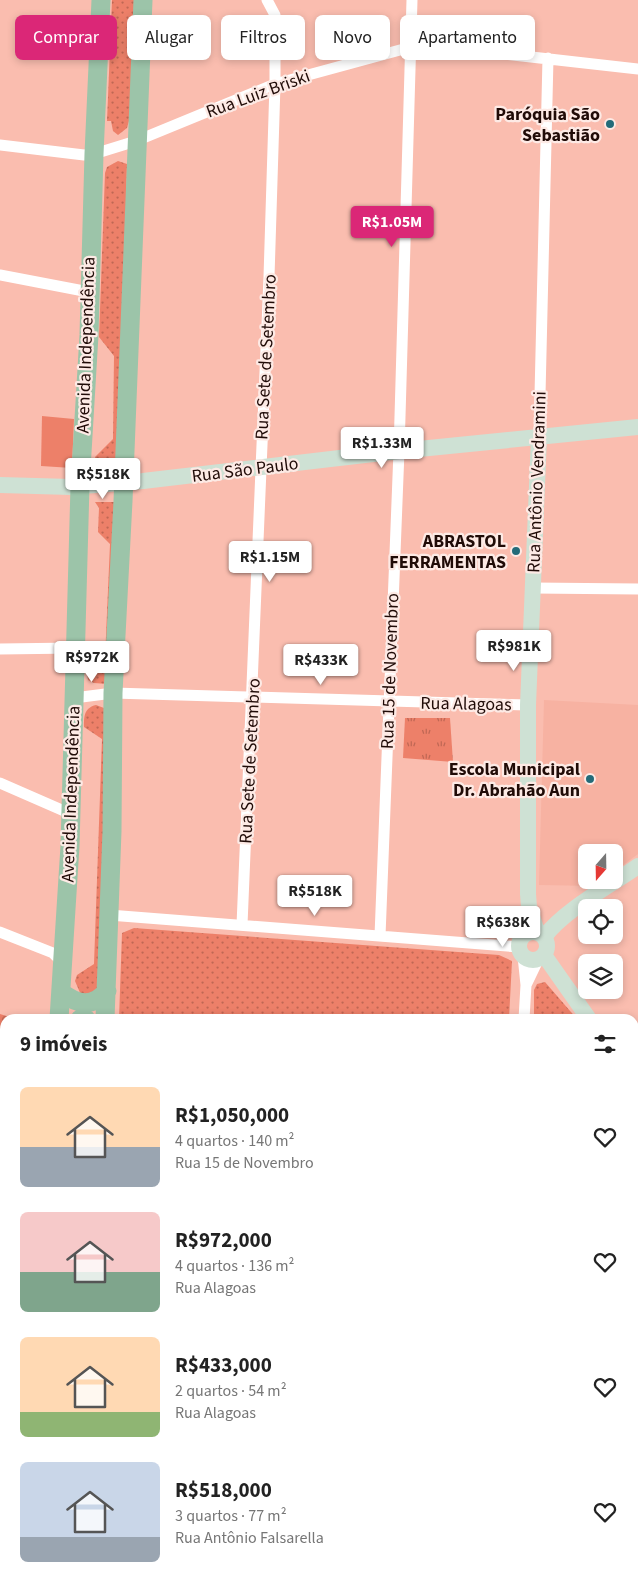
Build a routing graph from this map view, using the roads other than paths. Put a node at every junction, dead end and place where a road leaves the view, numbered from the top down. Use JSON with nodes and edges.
{"nodes":[{"id":1,"x":101,"y":0,"type":"edge"},
{"id":2,"x":143,"y":0,"type":"edge"},
{"id":3,"x":267,"y":0,"type":"edge"},
{"id":4,"x":412,"y":0,"type":"edge"},
{"id":5,"x":412,"y":15,"type":"edge"},
{"id":6,"x":400,"y":50,"type":"edge"},
{"id":7,"x":535,"y":57,"type":"edge"},
{"id":8,"x":548,"y":58,"type":"junction"},
{"id":9,"x":411,"y":60,"type":"edge"},
{"id":10,"x":638,"y":69,"type":"edge"},
{"id":11,"x":275,"y":84,"type":"junction"},
{"id":12,"x":136,"y":141,"type":"junction"},
{"id":13,"x":0,"y":145,"type":"edge"},
{"id":14,"x":94,"y":154,"type":"junction"},
{"id":15,"x":0,"y":275,"type":"edge"},
{"id":16,"x":89,"y":292,"type":"junction"},
{"id":17,"x":638,"y":427,"type":"edge"},
{"id":18,"x":538,"y":436,"type":"junction"},
{"id":19,"x":399,"y":451,"type":"junction"},
{"id":20,"x":260,"y":468,"type":"junction"},
{"id":21,"x":124,"y":483,"type":"junction"},
{"id":22,"x":0,"y":484,"type":"edge"},
{"id":23,"x":80,"y":486,"type":"junction"},
{"id":24,"x":533,"y":588,"type":"junction"},
{"id":25,"x":638,"y":589,"type":"edge"},
{"id":26,"x":75,"y":648,"type":"junction"},
{"id":27,"x":0,"y":649,"type":"edge"},
{"id":28,"x":113,"y":693,"type":"junction"},
{"id":29,"x":253,"y":697,"type":"junction"},
{"id":30,"x":74,"y":698,"type":"junction"},
{"id":31,"x":389,"y":702,"type":"junction"},
{"id":32,"x":528,"y":705,"type":"junction"},
{"id":33,"x":0,"y":783,"type":"edge"},
{"id":34,"x":71,"y":814,"type":"junction"},
{"id":35,"x":638,"y":866,"type":"edge"},
{"id":36,"x":109,"y":914,"type":"junction"},
{"id":37,"x":242,"y":925,"type":"junction"},
{"id":38,"x":0,"y":932,"type":"edge"},
{"id":39,"x":380,"y":936,"type":"junction"},
{"id":40,"x":532,"y":946,"type":"junction"},
{"id":41,"x":62,"y":962,"type":"junction"},
{"id":42,"x":526,"y":985,"type":"junction"},
{"id":43,"x":106,"y":991,"type":"junction"},
{"id":44,"x":61,"y":992,"type":"junction"},
{"id":45,"x":59,"y":1014,"type":"edge"},
{"id":46,"x":105,"y":1014,"type":"edge"},
{"id":47,"x":524,"y":1014,"type":"edge"},
{"id":48,"x":585,"y":1014,"type":"edge"}],
"edges":[{"from":1,"to":14,"type":"main road","name":"Avenida Independência"},
{"from":2,"to":12,"type":"main road"},
{"from":3,"to":11,"type":"street","name":"Rua Sete de Setembro"},
{"from":4,"to":5,"type":"street","name":"Rua 15 de Novembro"},
{"from":6,"to":11,"type":"street","name":"Rua Luiz Briski"},
{"from":7,"to":8,"type":"street","name":"Rua Luiz Briski"},
{"from":8,"to":10,"type":"street","name":"Rua Luiz Briski"},
{"from":8,"to":18,"type":"street","name":"Rua Antônio Vendramini"},
{"from":9,"to":19,"type":"street","name":"Rua 15 de Novembro"},
{"from":11,"to":12,"type":"street","name":"Rua Luiz Briski"},
{"from":11,"to":20,"type":"street","name":"Rua Sete de Setembro"},
{"from":12,"to":14,"type":"street","name":"Rua Luiz Briski"},
{"from":12,"to":21,"type":"main road"},
{"from":13,"to":14,"type":"street","name":"Rua Luiz Briski"},
{"from":14,"to":16,"type":"main road","name":"Avenida Independência"},
{"from":15,"to":16,"type":"street"},
{"from":16,"to":23,"type":"main road","name":"Avenida Independência"},
{"from":17,"to":18,"type":"street","name":"Rua São Paulo"},
{"from":18,"to":19,"type":"street","name":"Rua São Paulo"},
{"from":18,"to":24,"type":"street","name":"Rua Antônio Vendramini"},
{"from":19,"to":20,"type":"street","name":"Rua São Paulo"},
{"from":19,"to":31,"type":"street","name":"Rua 15 de Novembro"},
{"from":20,"to":21,"type":"street","name":"Rua São Paulo"},
{"from":20,"to":29,"type":"street","name":"Rua Sete de Setembro"},
{"from":21,"to":23,"type":"street","name":"Rua São Paulo"},
{"from":21,"to":28,"type":"main road"},
{"from":22,"to":23,"type":"street","name":"Rua São Paulo"},
{"from":23,"to":26,"type":"main road","name":"Avenida Independência"},
{"from":24,"to":25,"type":"street"},
{"from":24,"to":32,"type":"street","name":"Rua Antônio Vendramini"},
{"from":26,"to":27,"type":"street"},
{"from":26,"to":30,"type":"main road","name":"Avenida Independência"},
{"from":28,"to":29,"type":"street","name":"Rua Alagoas"},
{"from":28,"to":30,"type":"street","name":"Rua Alagoas"},
{"from":28,"to":36,"type":"main road"},
{"from":29,"to":31,"type":"street","name":"Rua Alagoas"},
{"from":29,"to":37,"type":"street","name":"Rua Sete de Setembro"},
{"from":30,"to":34,"type":"main road","name":"Avenida Independência"},
{"from":31,"to":32,"type":"street","name":"Rua Alagoas"},
{"from":31,"to":39,"type":"street","name":"Rua 15 de Novembro"},
{"from":32,"to":40,"type":"street","name":"Rua Antônio Vendramini"},
{"from":33,"to":34,"type":"street"},
{"from":34,"to":41,"type":"main road","name":"Avenida Independência"},
{"from":35,"to":40,"type":"street"},
{"from":36,"to":37,"type":"street"},
{"from":36,"to":43,"type":"main road"},
{"from":37,"to":39,"type":"street"},
{"from":38,"to":41,"type":"street"},
{"from":39,"to":40,"type":"street"},
{"from":40,"to":42,"type":"street"},
{"from":40,"to":42,"type":"street"},
{"from":40,"to":48,"type":"street"},
{"from":41,"to":44,"type":"main road","name":"Avenida Independência"},
{"from":42,"to":47,"type":"street"},
{"from":43,"to":44,"type":"main road"},
{"from":43,"to":46,"type":"main road"},
{"from":44,"to":45,"type":"main road","name":"Avenida Independência"}]}
